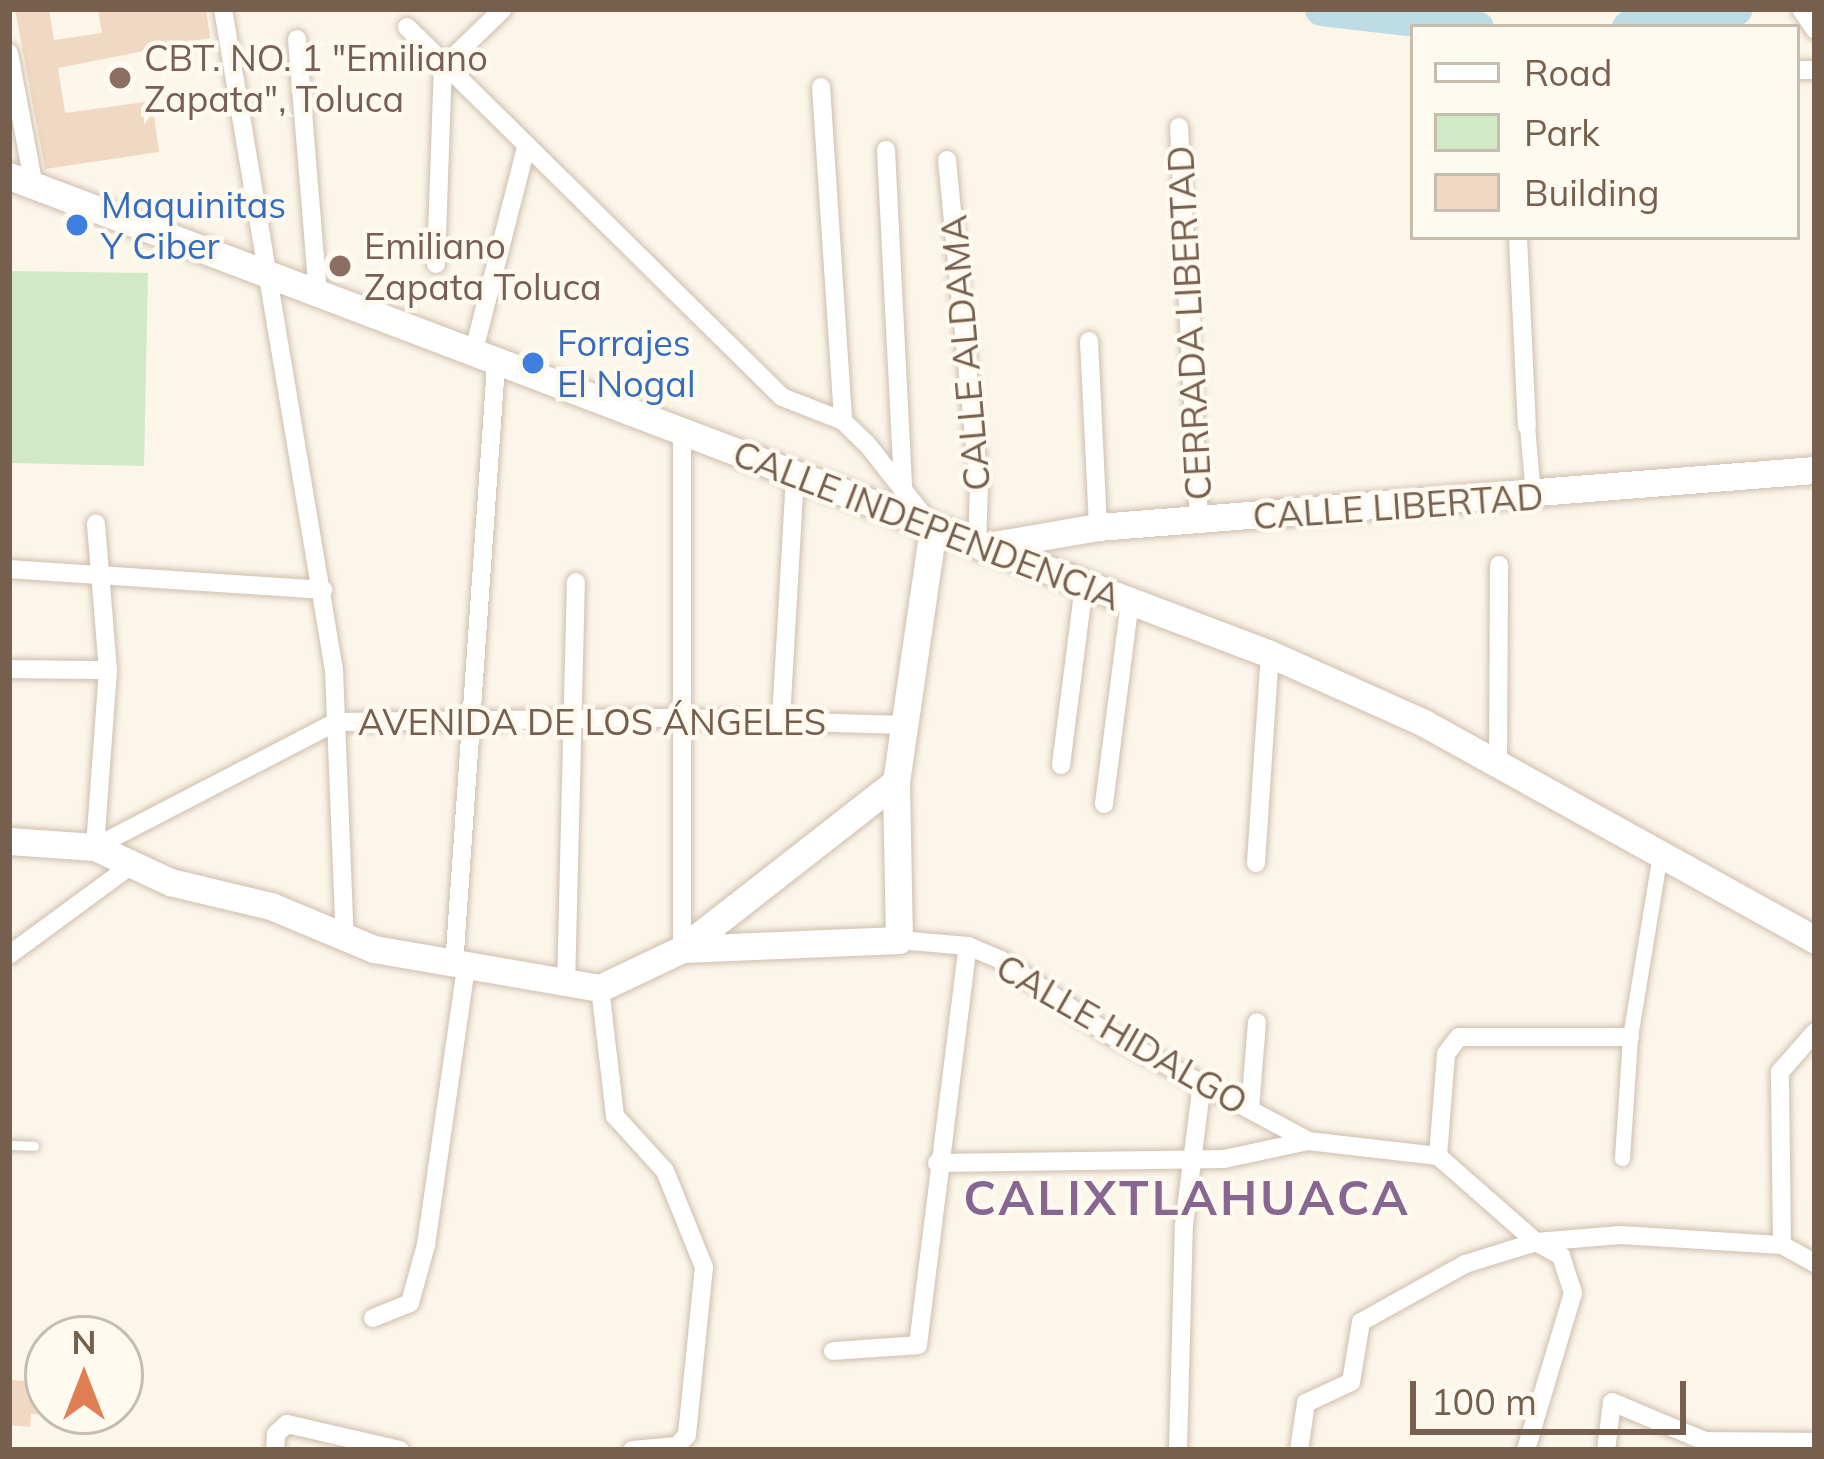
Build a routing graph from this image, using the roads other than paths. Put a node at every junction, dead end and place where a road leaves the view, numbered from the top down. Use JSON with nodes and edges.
{"nodes":[{"id":1,"x":223,"y":9,"type":"edge"},
{"id":2,"x":503,"y":9,"type":"edge"},
{"id":3,"x":1801,"y":9,"type":"edge"},
{"id":4,"x":407,"y":27,"type":"dead end"},
{"id":5,"x":1815,"y":30,"type":"edge"},
{"id":6,"x":297,"y":39,"type":"dead end"},
{"id":7,"x":9,"y":53,"type":"edge"},
{"id":8,"x":443,"y":67,"type":"junction"},
{"id":9,"x":11,"y":75,"type":"edge"},
{"id":10,"x":821,"y":87,"type":"dead end"},
{"id":11,"x":1178,"y":127,"type":"dead end"},
{"id":12,"x":526,"y":148,"type":"junction"},
{"id":13,"x":886,"y":150,"type":"dead end"},
{"id":14,"x":947,"y":160,"type":"dead end"},
{"id":15,"x":21,"y":181,"type":"edge"},
{"id":16,"x":1518,"y":240,"type":"edge"},
{"id":17,"x":436,"y":264,"type":"dead end"},
{"id":18,"x":264,"y":274,"type":"junction"},
{"id":19,"x":318,"y":295,"type":"junction"},
{"id":20,"x":1089,"y":341,"type":"dead end"},
{"id":21,"x":485,"y":360,"type":"junction"},
{"id":22,"x":843,"y":421,"type":"junction"},
{"id":23,"x":1527,"y":426,"type":"joint"},
{"id":24,"x":682,"y":432,"type":"junction"},
{"id":25,"x":1815,"y":470,"type":"edge"},
{"id":26,"x":795,"y":476,"type":"junction"},
{"id":27,"x":903,"y":488,"type":"junction"},
{"id":28,"x":1533,"y":498,"type":"junction"},
{"id":29,"x":1199,"y":520,"type":"junction"},
{"id":30,"x":95,"y":523,"type":"dead end"},
{"id":31,"x":1098,"y":527,"type":"junction"},
{"id":32,"x":933,"y":530,"type":"junction"},
{"id":33,"x":980,"y":547,"type":"junction"},
{"id":34,"x":1499,"y":565,"type":"dead end"},
{"id":35,"x":9,"y":569,"type":"edge"},
{"id":36,"x":101,"y":573,"type":"junction"},
{"id":37,"x":576,"y":582,"type":"dead end"},
{"id":38,"x":1084,"y":585,"type":"junction"},
{"id":39,"x":323,"y":590,"type":"junction"},
{"id":40,"x":1130,"y":601,"type":"junction"},
{"id":41,"x":1270,"y":654,"type":"junction"},
{"id":42,"x":9,"y":670,"type":"edge"},
{"id":43,"x":108,"y":670,"type":"junction"},
{"id":44,"x":678,"y":718,"type":"junction"},
{"id":45,"x":782,"y":719,"type":"junction"},
{"id":46,"x":466,"y":720,"type":"junction"},
{"id":47,"x":575,"y":721,"type":"junction"},
{"id":48,"x":336,"y":722,"type":"junction"},
{"id":49,"x":903,"y":724,"type":"junction"},
{"id":50,"x":1060,"y":765,"type":"dead end"},
{"id":51,"x":1498,"y":767,"type":"junction"},
{"id":52,"x":896,"y":782,"type":"junction"},
{"id":53,"x":1104,"y":804,"type":"dead end"},
{"id":54,"x":9,"y":842,"type":"edge"},
{"id":55,"x":95,"y":847,"type":"junction"},
{"id":56,"x":1660,"y":854,"type":"junction"},
{"id":57,"x":1256,"y":863,"type":"dead end"},
{"id":58,"x":129,"y":867,"type":"junction"},
{"id":59,"x":345,"y":938,"type":"junction"},
{"id":60,"x":899,"y":940,"type":"junction"},
{"id":61,"x":1815,"y":940,"type":"edge"},
{"id":62,"x":968,"y":946,"type":"junction"},
{"id":63,"x":682,"y":949,"type":"junction"},
{"id":64,"x":9,"y":956,"type":"edge"},
{"id":65,"x":460,"y":967,"type":"junction"},
{"id":66,"x":566,"y":987,"type":"junction"},
{"id":67,"x":600,"y":988,"type":"junction"},
{"id":68,"x":1258,"y":1022,"type":"dead end"},
{"id":69,"x":1815,"y":1032,"type":"edge"},
{"id":70,"x":1630,"y":1037,"type":"junction"},
{"id":71,"x":1202,"y":1083,"type":"junction"},
{"id":72,"x":1250,"y":1109,"type":"junction"},
{"id":73,"x":1308,"y":1141,"type":"junction"},
{"id":74,"x":9,"y":1144,"type":"edge"},
{"id":75,"x":34,"y":1146,"type":"dead end"},
{"id":76,"x":1438,"y":1156,"type":"junction"},
{"id":77,"x":1622,"y":1158,"type":"dead end"},
{"id":78,"x":1189,"y":1161,"type":"junction"},
{"id":79,"x":937,"y":1163,"type":"junction"},
{"id":80,"x":1536,"y":1242,"type":"junction"},
{"id":81,"x":1782,"y":1244,"type":"junction"},
{"id":82,"x":1815,"y":1263,"type":"edge"},
{"id":83,"x":373,"y":1318,"type":"dead end"},
{"id":84,"x":833,"y":1351,"type":"dead end"},
{"id":85,"x":1815,"y":1442,"type":"edge"},
{"id":86,"x":275,"y":1450,"type":"edge"},
{"id":87,"x":400,"y":1450,"type":"edge"},
{"id":88,"x":632,"y":1450,"type":"edge"},
{"id":89,"x":1178,"y":1450,"type":"edge"},
{"id":90,"x":1298,"y":1450,"type":"edge"},
{"id":91,"x":1526,"y":1450,"type":"edge"},
{"id":92,"x":1606,"y":1450,"type":"edge"}],
"edges":[{"from":1,"to":18,"type":"street"},
{"from":2,"to":8,"type":"street"},
{"from":3,"to":5,"type":"street"},
{"from":4,"to":8,"type":"street"},
{"from":6,"to":19,"type":"street"},
{"from":7,"to":9,"type":"street"},
{"from":8,"to":12,"type":"street"},
{"from":8,"to":17,"type":"street"},
{"from":9,"to":15,"type":"street"},
{"from":10,"to":22,"type":"street"},
{"from":11,"to":29,"type":"street","name":"CERRADA LIBERTAD"},
{"from":12,"to":21,"type":"street"},
{"from":12,"to":22,"type":"street"},
{"from":13,"to":27,"type":"street"},
{"from":14,"to":33,"type":"street","name":"CALLE ALDAMA"},
{"from":15,"to":18,"type":"main road","name":"CALLE INDEPENDENCIA"},
{"from":16,"to":23,"type":"street"},
{"from":18,"to":19,"type":"main road","name":"CALLE INDEPENDENCIA"},
{"from":18,"to":39,"type":"street"},
{"from":19,"to":21,"type":"main road","name":"CALLE INDEPENDENCIA"},
{"from":20,"to":31,"type":"street"},
{"from":21,"to":24,"type":"main road","name":"CALLE INDEPENDENCIA"},
{"from":21,"to":46,"type":"street"},
{"from":22,"to":27,"type":"street"},
{"from":23,"to":28,"type":"street"},
{"from":24,"to":26,"type":"main road","name":"CALLE INDEPENDENCIA"},
{"from":24,"to":44,"type":"street"},
{"from":25,"to":28,"type":"main road","name":"CALLE LIBERTAD"},
{"from":26,"to":32,"type":"main road","name":"CALLE INDEPENDENCIA"},
{"from":26,"to":45,"type":"street"},
{"from":27,"to":32,"type":"street"},
{"from":28,"to":29,"type":"main road","name":"CALLE LIBERTAD"},
{"from":29,"to":31,"type":"main road","name":"CALLE LIBERTAD"},
{"from":30,"to":36,"type":"street"},
{"from":31,"to":33,"type":"main road","name":"CALLE LIBERTAD"},
{"from":32,"to":33,"type":"main road","name":"CALLE INDEPENDENCIA"},
{"from":32,"to":49,"type":"main road"},
{"from":33,"to":38,"type":"main road","name":"CALLE INDEPENDENCIA"},
{"from":34,"to":51,"type":"street"},
{"from":35,"to":36,"type":"street"},
{"from":36,"to":39,"type":"street"},
{"from":36,"to":43,"type":"street"},
{"from":37,"to":47,"type":"street"},
{"from":38,"to":40,"type":"main road","name":"CALLE INDEPENDENCIA"},
{"from":38,"to":50,"type":"street"},
{"from":39,"to":48,"type":"street"},
{"from":40,"to":41,"type":"main road","name":"CALLE INDEPENDENCIA"},
{"from":40,"to":53,"type":"street"},
{"from":41,"to":51,"type":"main road","name":"CALLE INDEPENDENCIA"},
{"from":41,"to":57,"type":"street"},
{"from":42,"to":43,"type":"street"},
{"from":43,"to":55,"type":"street"},
{"from":44,"to":45,"type":"street","name":"AVENIDA DE LOS ÁNGELES"},
{"from":44,"to":47,"type":"street","name":"AVENIDA DE LOS ÁNGELES"},
{"from":44,"to":63,"type":"street"},
{"from":45,"to":49,"type":"street","name":"AVENIDA DE LOS ÁNGELES"},
{"from":46,"to":47,"type":"street","name":"AVENIDA DE LOS ÁNGELES"},
{"from":46,"to":48,"type":"street","name":"AVENIDA DE LOS ÁNGELES"},
{"from":46,"to":65,"type":"street"},
{"from":47,"to":66,"type":"street"},
{"from":48,"to":55,"type":"street","name":"AVENIDA DE LOS ÁNGELES"},
{"from":48,"to":59,"type":"street"},
{"from":49,"to":52,"type":"main road"},
{"from":51,"to":56,"type":"main road","name":"CALLE INDEPENDENCIA"},
{"from":52,"to":60,"type":"main road"},
{"from":52,"to":63,"type":"main road"},
{"from":54,"to":55,"type":"main road"},
{"from":55,"to":58,"type":"main road","name":"CALLE HIDALGO"},
{"from":56,"to":61,"type":"main road","name":"CALLE INDEPENDENCIA"},
{"from":56,"to":70,"type":"street"},
{"from":58,"to":59,"type":"main road","name":"CALLE HIDALGO"},
{"from":58,"to":64,"type":"street"},
{"from":59,"to":65,"type":"main road","name":"CALLE HIDALGO"},
{"from":60,"to":62,"type":"street","name":"CALLE HIDALGO"},
{"from":60,"to":63,"type":"main road","name":"CALLE HIDALGO"},
{"from":62,"to":71,"type":"street","name":"CALLE HIDALGO"},
{"from":62,"to":79,"type":"street"},
{"from":63,"to":67,"type":"main road","name":"CALLE HIDALGO"},
{"from":65,"to":66,"type":"main road","name":"CALLE HIDALGO"},
{"from":65,"to":83,"type":"street"},
{"from":66,"to":67,"type":"main road","name":"CALLE HIDALGO"},
{"from":67,"to":88,"type":"street"},
{"from":68,"to":72,"type":"street"},
{"from":69,"to":81,"type":"street"},
{"from":70,"to":76,"type":"street"},
{"from":70,"to":77,"type":"street"},
{"from":71,"to":72,"type":"street","name":"CALLE HIDALGO"},
{"from":71,"to":78,"type":"street"},
{"from":72,"to":73,"type":"street","name":"CALLE HIDALGO"},
{"from":73,"to":76,"type":"street","name":"CALLE HIDALGO"},
{"from":73,"to":78,"type":"street"},
{"from":74,"to":75,"type":"lane"},
{"from":76,"to":80,"type":"street"},
{"from":78,"to":79,"type":"street"},
{"from":78,"to":89,"type":"street"},
{"from":79,"to":84,"type":"street"},
{"from":80,"to":81,"type":"street"},
{"from":80,"to":90,"type":"street"},
{"from":80,"to":91,"type":"street"},
{"from":81,"to":82,"type":"street"},
{"from":85,"to":92,"type":"street"},
{"from":86,"to":87,"type":"street"}]}
